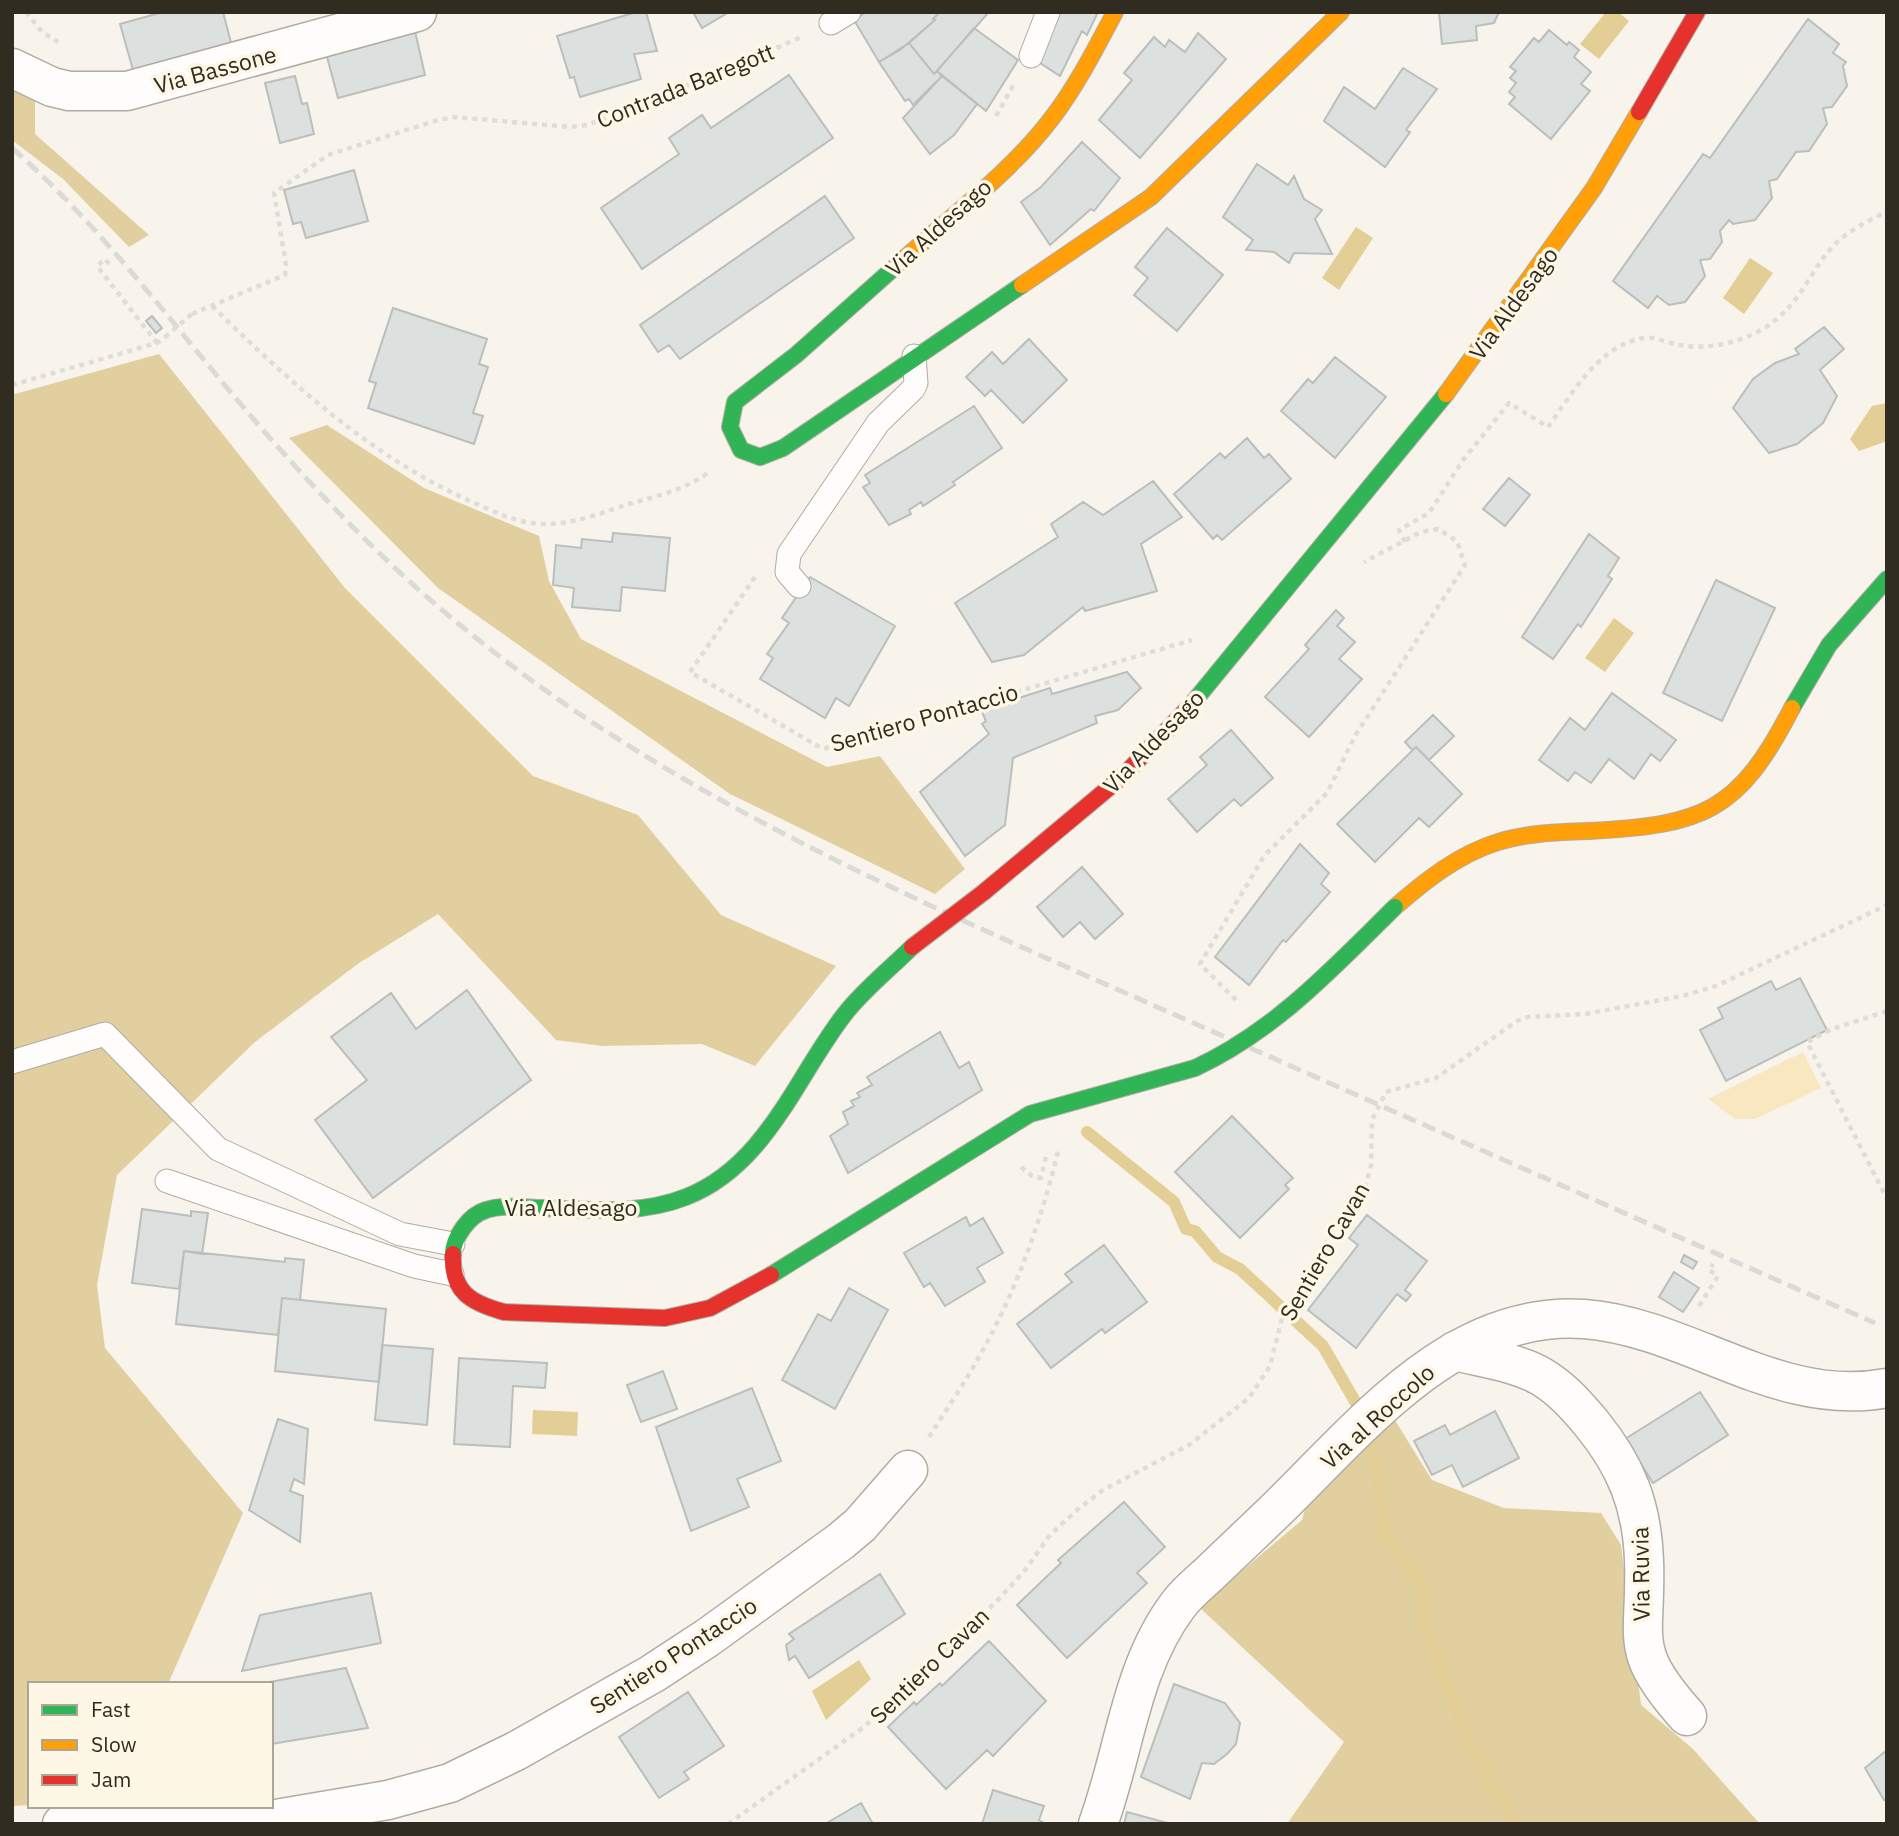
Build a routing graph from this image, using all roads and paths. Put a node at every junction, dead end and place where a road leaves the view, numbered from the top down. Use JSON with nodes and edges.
{"nodes":[{"id":1,"x":417,"y":12,"type":"edge"},
{"id":2,"x":1048,"y":12,"type":"edge"},
{"id":3,"x":1115,"y":12,"type":"edge"},
{"id":4,"x":1341,"y":12,"type":"edge"},
{"id":5,"x":1697,"y":12,"type":"edge"},
{"id":6,"x":840,"y":18,"type":"edge"},
{"id":7,"x":1031,"y":56,"type":"joint"},
{"id":8,"x":12,"y":68,"type":"edge"},
{"id":9,"x":990,"y":125,"type":"dead end"},
{"id":10,"x":1887,"y":211,"type":"edge"},
{"id":11,"x":109,"y":264,"type":"dead end"},
{"id":12,"x":212,"y":306,"type":"junction"},
{"id":13,"x":157,"y":343,"type":"junction"},
{"id":14,"x":914,"y":356,"type":"junction"},
{"id":15,"x":12,"y":385,"type":"edge"},
{"id":16,"x":741,"y":450,"type":"junction"},
{"id":17,"x":1421,"y":532,"type":"dead end"},
{"id":18,"x":1405,"y":541,"type":"dead end"},
{"id":19,"x":762,"y":565,"type":"dead end"},
{"id":20,"x":1887,"y":579,"type":"edge"},
{"id":21,"x":799,"y":586,"type":"dead end"},
{"id":22,"x":1204,"y":635,"type":"dead end"},
{"id":23,"x":1887,"y":905,"type":"edge"},
{"id":24,"x":1887,"y":1012,"type":"edge"},
{"id":25,"x":1267,"y":1030,"type":"junction"},
{"id":26,"x":12,"y":1062,"type":"edge"},
{"id":27,"x":1057,"y":1157,"type":"dead end"},
{"id":28,"x":1045,"y":1158,"type":"dead end"},
{"id":29,"x":1022,"y":1169,"type":"dead end"},
{"id":30,"x":167,"y":1181,"type":"dead end"},
{"id":31,"x":1887,"y":1199,"type":"edge"},
{"id":32,"x":453,"y":1244,"type":"junction"},
{"id":33,"x":1713,"y":1264,"type":"dead end"},
{"id":34,"x":453,"y":1274,"type":"junction"},
{"id":35,"x":1710,"y":1290,"type":"dead end"},
{"id":36,"x":1455,"y":1351,"type":"junction"},
{"id":37,"x":1887,"y":1388,"type":"edge"},
{"id":38,"x":908,"y":1470,"type":"joint"},
{"id":39,"x":1687,"y":1716,"type":"dead end"},
{"id":40,"x":62,"y":1824,"type":"edge"},
{"id":41,"x":728,"y":1824,"type":"edge"},
{"id":42,"x":1098,"y":1824,"type":"edge"}],
"edges":[{"from":1,"to":8,"type":"street","name":"Via Bassone"},
{"from":2,"to":7,"type":"lane"},
{"from":3,"to":16,"type":"street","name":"Via Aldesago"},
{"from":4,"to":14,"type":"street"},
{"from":5,"to":32,"type":"street","name":"Via Aldesago","bridge":true},
{"from":6,"to":12,"type":"path","name":"Contrada Baregott"},
{"from":7,"to":9,"type":"path"},
{"from":10,"to":18,"type":"path"},
{"from":11,"to":13,"type":"path"},
{"from":12,"to":13,"type":"path","bridge":true},
{"from":12,"to":16,"type":"path"},
{"from":13,"to":15,"type":"path"},
{"from":14,"to":16,"type":"street"},
{"from":14,"to":21,"type":"lane"},
{"from":17,"to":25,"type":"path"},
{"from":19,"to":22,"type":"path","name":"Sentiero Pontaccio"},
{"from":20,"to":25,"type":"street","bridge":true},
{"from":23,"to":41,"type":"path","name":"Sentiero Cavan"},
{"from":24,"to":31,"type":"path"},
{"from":25,"to":34,"type":"street","bridge":true},
{"from":26,"to":32,"type":"lane"},
{"from":27,"to":38,"type":"path"},
{"from":28,"to":29,"type":"path"},
{"from":30,"to":34,"type":"lane"},
{"from":32,"to":34,"type":"street"},
{"from":33,"to":35,"type":"path"},
{"from":36,"to":37,"type":"street","name":"Via al Roccolo"},
{"from":36,"to":39,"type":"street","name":"Via Ruvia"},
{"from":36,"to":42,"type":"street","name":"Via al Roccolo"},
{"from":38,"to":40,"type":"street","name":"Sentiero Pontaccio"}]}
